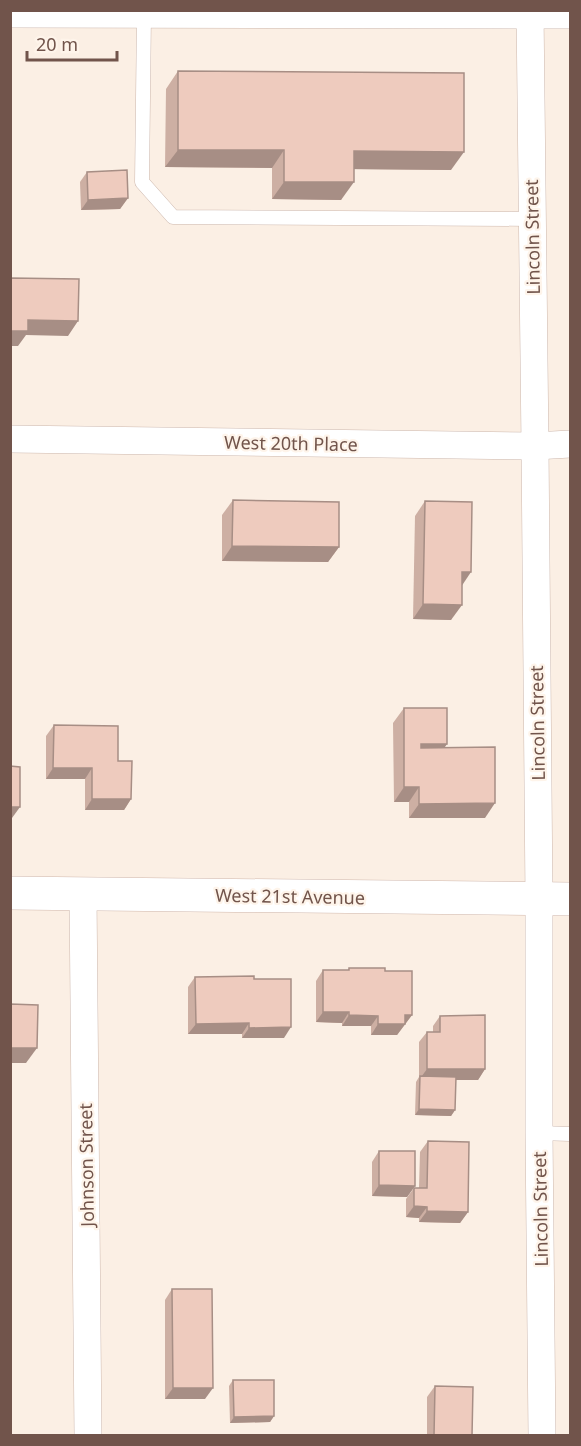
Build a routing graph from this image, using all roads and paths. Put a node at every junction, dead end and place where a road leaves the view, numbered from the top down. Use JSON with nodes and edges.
{"nodes":[{"id":1,"x":530,"y":12,"type":"edge"},
{"id":2,"x":10,"y":14,"type":"edge"},
{"id":3,"x":144,"y":14,"type":"junction"},
{"id":4,"x":570,"y":15,"type":"edge"},
{"id":5,"x":532,"y":219,"type":"junction"},
{"id":6,"x":10,"y":439,"type":"edge"},
{"id":7,"x":570,"y":444,"type":"edge"},
{"id":8,"x":535,"y":446,"type":"junction"},
{"id":9,"x":10,"y":893,"type":"edge"},
{"id":10,"x":83,"y":894,"type":"junction"},
{"id":11,"x":555,"y":899,"type":"edge"},
{"id":12,"x":539,"y":1134,"type":"junction"},
{"id":13,"x":570,"y":1134,"type":"edge"},
{"id":14,"x":88,"y":1436,"type":"edge"},
{"id":15,"x":542,"y":1436,"type":"edge"}],
"edges":[{"from":1,"to":3,"type":"street"},
{"from":1,"to":4,"type":"street"},
{"from":1,"to":5,"type":"street","name":"Lincoln Street"},
{"from":2,"to":3,"type":"street"},
{"from":3,"to":5,"type":"lane"},
{"from":5,"to":8,"type":"street","name":"Lincoln Street"},
{"from":6,"to":8,"type":"street","name":"West 20th Place"},
{"from":7,"to":8,"type":"street","name":"West 20th Place"},
{"from":8,"to":11,"type":"street","name":"Lincoln Street"},
{"from":9,"to":10,"type":"street","name":"West 21st Avenue"},
{"from":10,"to":11,"type":"street","name":"West 21st Avenue"},
{"from":10,"to":14,"type":"street","name":"Johnson Street"},
{"from":11,"to":12,"type":"street","name":"Lincoln Street"},
{"from":12,"to":13,"type":"lane"},
{"from":12,"to":15,"type":"street","name":"Lincoln Street"}]}
